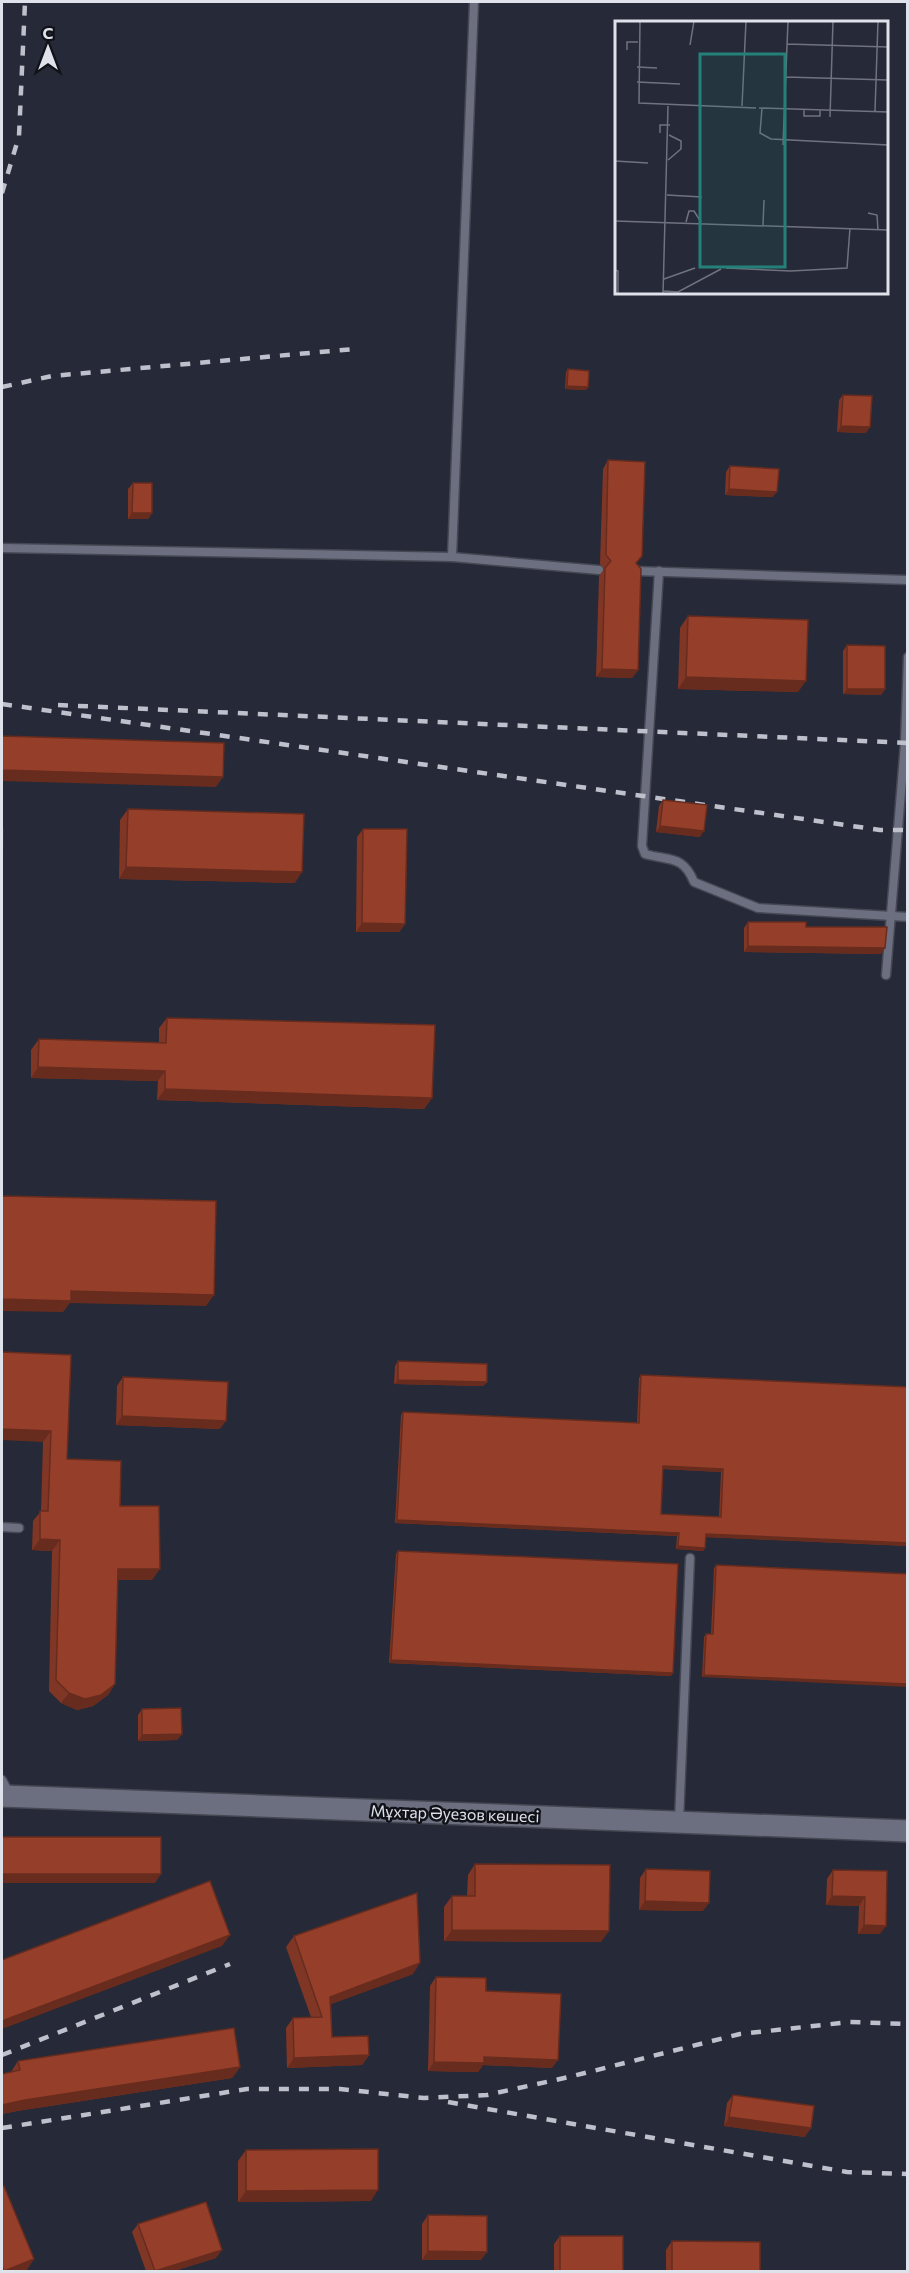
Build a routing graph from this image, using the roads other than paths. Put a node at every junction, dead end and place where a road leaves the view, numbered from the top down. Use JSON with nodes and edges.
{"nodes":[{"id":1,"x":474,"y":2,"type":"edge"},
{"id":2,"x":2,"y":548,"type":"edge"},
{"id":3,"x":452,"y":556,"type":"junction"},
{"id":4,"x":599,"y":570,"type":"dead end"},
{"id":5,"x":636,"y":571,"type":"edge"},
{"id":6,"x":659,"y":571,"type":"junction"},
{"id":7,"x":908,"y":580,"type":"edge"},
{"id":8,"x":908,"y":657,"type":"edge"},
{"id":9,"x":890,"y":916,"type":"junction"},
{"id":10,"x":908,"y":917,"type":"edge"},
{"id":11,"x":886,"y":975,"type":"dead end"},
{"id":12,"x":2,"y":1527,"type":"edge"},
{"id":13,"x":19,"y":1528,"type":"dead end"},
{"id":14,"x":690,"y":1558,"type":"dead end"},
{"id":15,"x":4,"y":1791,"type":"edge"},
{"id":16,"x":679,"y":1821,"type":"junction"},
{"id":17,"x":908,"y":1831,"type":"edge"}],
"edges":[{"from":1,"to":3,"type":"lane"},
{"from":2,"to":3,"type":"lane"},
{"from":3,"to":4,"type":"lane"},
{"from":5,"to":6,"type":"lane"},
{"from":6,"to":7,"type":"lane"},
{"from":6,"to":9,"type":"lane"},
{"from":8,"to":9,"type":"lane"},
{"from":9,"to":10,"type":"lane"},
{"from":9,"to":11,"type":"lane"},
{"from":12,"to":13,"type":"lane"},
{"from":14,"to":16,"type":"lane"},
{"from":15,"to":16,"type":"street","name":"Мұхтар Әуезов көшесі"},
{"from":16,"to":17,"type":"street","name":"Мұхтар Әуезов көшесі"}]}
